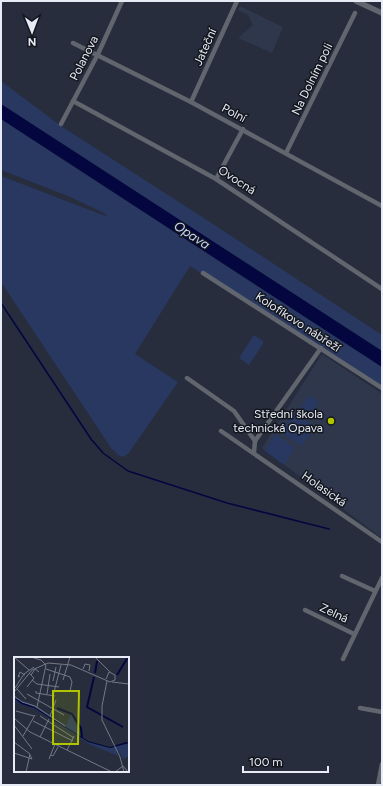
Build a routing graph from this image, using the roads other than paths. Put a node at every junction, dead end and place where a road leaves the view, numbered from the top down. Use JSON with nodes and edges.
{"nodes":[{"id":1,"x":122,"y":1,"type":"edge"},
{"id":2,"x":237,"y":1,"type":"edge"},
{"id":3,"x":356,"y":1,"type":"edge"},
{"id":4,"x":355,"y":13,"type":"dead end"},
{"id":5,"x":382,"y":13,"type":"edge"},
{"id":6,"x":74,"y":43,"type":"dead end"},
{"id":7,"x":98,"y":54,"type":"junction"},
{"id":8,"x":73,"y":101,"type":"junction"},
{"id":9,"x":191,"y":102,"type":"junction"},
{"id":10,"x":61,"y":124,"type":"dead end"},
{"id":11,"x":243,"y":129,"type":"junction"},
{"id":12,"x":286,"y":152,"type":"junction"},
{"id":13,"x":216,"y":178,"type":"junction"},
{"id":14,"x":382,"y":206,"type":"edge"},
{"id":15,"x":204,"y":273,"type":"dead end"},
{"id":16,"x":382,"y":289,"type":"edge"},
{"id":17,"x":320,"y":348,"type":"junction"},
{"id":18,"x":187,"y":378,"type":"dead end"},
{"id":19,"x":382,"y":388,"type":"edge"},
{"id":20,"x":221,"y":431,"type":"dead end"},
{"id":21,"x":255,"y":441,"type":"junction"},
{"id":22,"x":254,"y":452,"type":"junction"},
{"id":23,"x":382,"y":542,"type":"edge"},
{"id":24,"x":342,"y":576,"type":"dead end"},
{"id":25,"x":382,"y":578,"type":"edge"},
{"id":26,"x":375,"y":591,"type":"junction"},
{"id":27,"x":305,"y":610,"type":"dead end"},
{"id":28,"x":354,"y":634,"type":"junction"},
{"id":29,"x":343,"y":659,"type":"dead end"},
{"id":30,"x":360,"y":708,"type":"dead end"},
{"id":31,"x":382,"y":712,"type":"edge"},
{"id":32,"x":382,"y":764,"type":"edge"},
{"id":33,"x":379,"y":784,"type":"edge"}],
"edges":[{"from":1,"to":7,"type":"street","name":"Polanova"},
{"from":2,"to":9,"type":"street","name":"Jateční"},
{"from":3,"to":5,"type":"street"},
{"from":4,"to":12,"type":"street","name":"Na Dolním poli"},
{"from":6,"to":7,"type":"street","name":"Polní"},
{"from":7,"to":8,"type":"street","name":"Polanova"},
{"from":7,"to":9,"type":"street","name":"Polní"},
{"from":8,"to":10,"type":"street","name":"Polanova"},
{"from":8,"to":13,"type":"street","name":"Ovocná"},
{"from":9,"to":11,"type":"street","name":"Polní"},
{"from":11,"to":12,"type":"street","name":"Polní"},
{"from":11,"to":13,"type":"street"},
{"from":12,"to":14,"type":"street","name":"Polní"},
{"from":13,"to":16,"type":"street","name":"Ovocná"},
{"from":15,"to":17,"type":"street","name":"Kolofíkovo nábřeží"},
{"from":17,"to":19,"type":"street","name":"Kolofíkovo nábřeží"},
{"from":17,"to":21,"type":"street"},
{"from":18,"to":21,"type":"street"},
{"from":20,"to":22,"type":"street","name":"Holasická"},
{"from":21,"to":22,"type":"street"},
{"from":22,"to":23,"type":"street","name":"Holasická"},
{"from":24,"to":26,"type":"street"},
{"from":25,"to":26,"type":"street","name":"Zelná"},
{"from":26,"to":28,"type":"street","name":"Zelná"},
{"from":27,"to":28,"type":"street","name":"Zelná"},
{"from":28,"to":29,"type":"street","name":"Zelná"},
{"from":30,"to":31,"type":"street"},
{"from":32,"to":33,"type":"street"}]}
